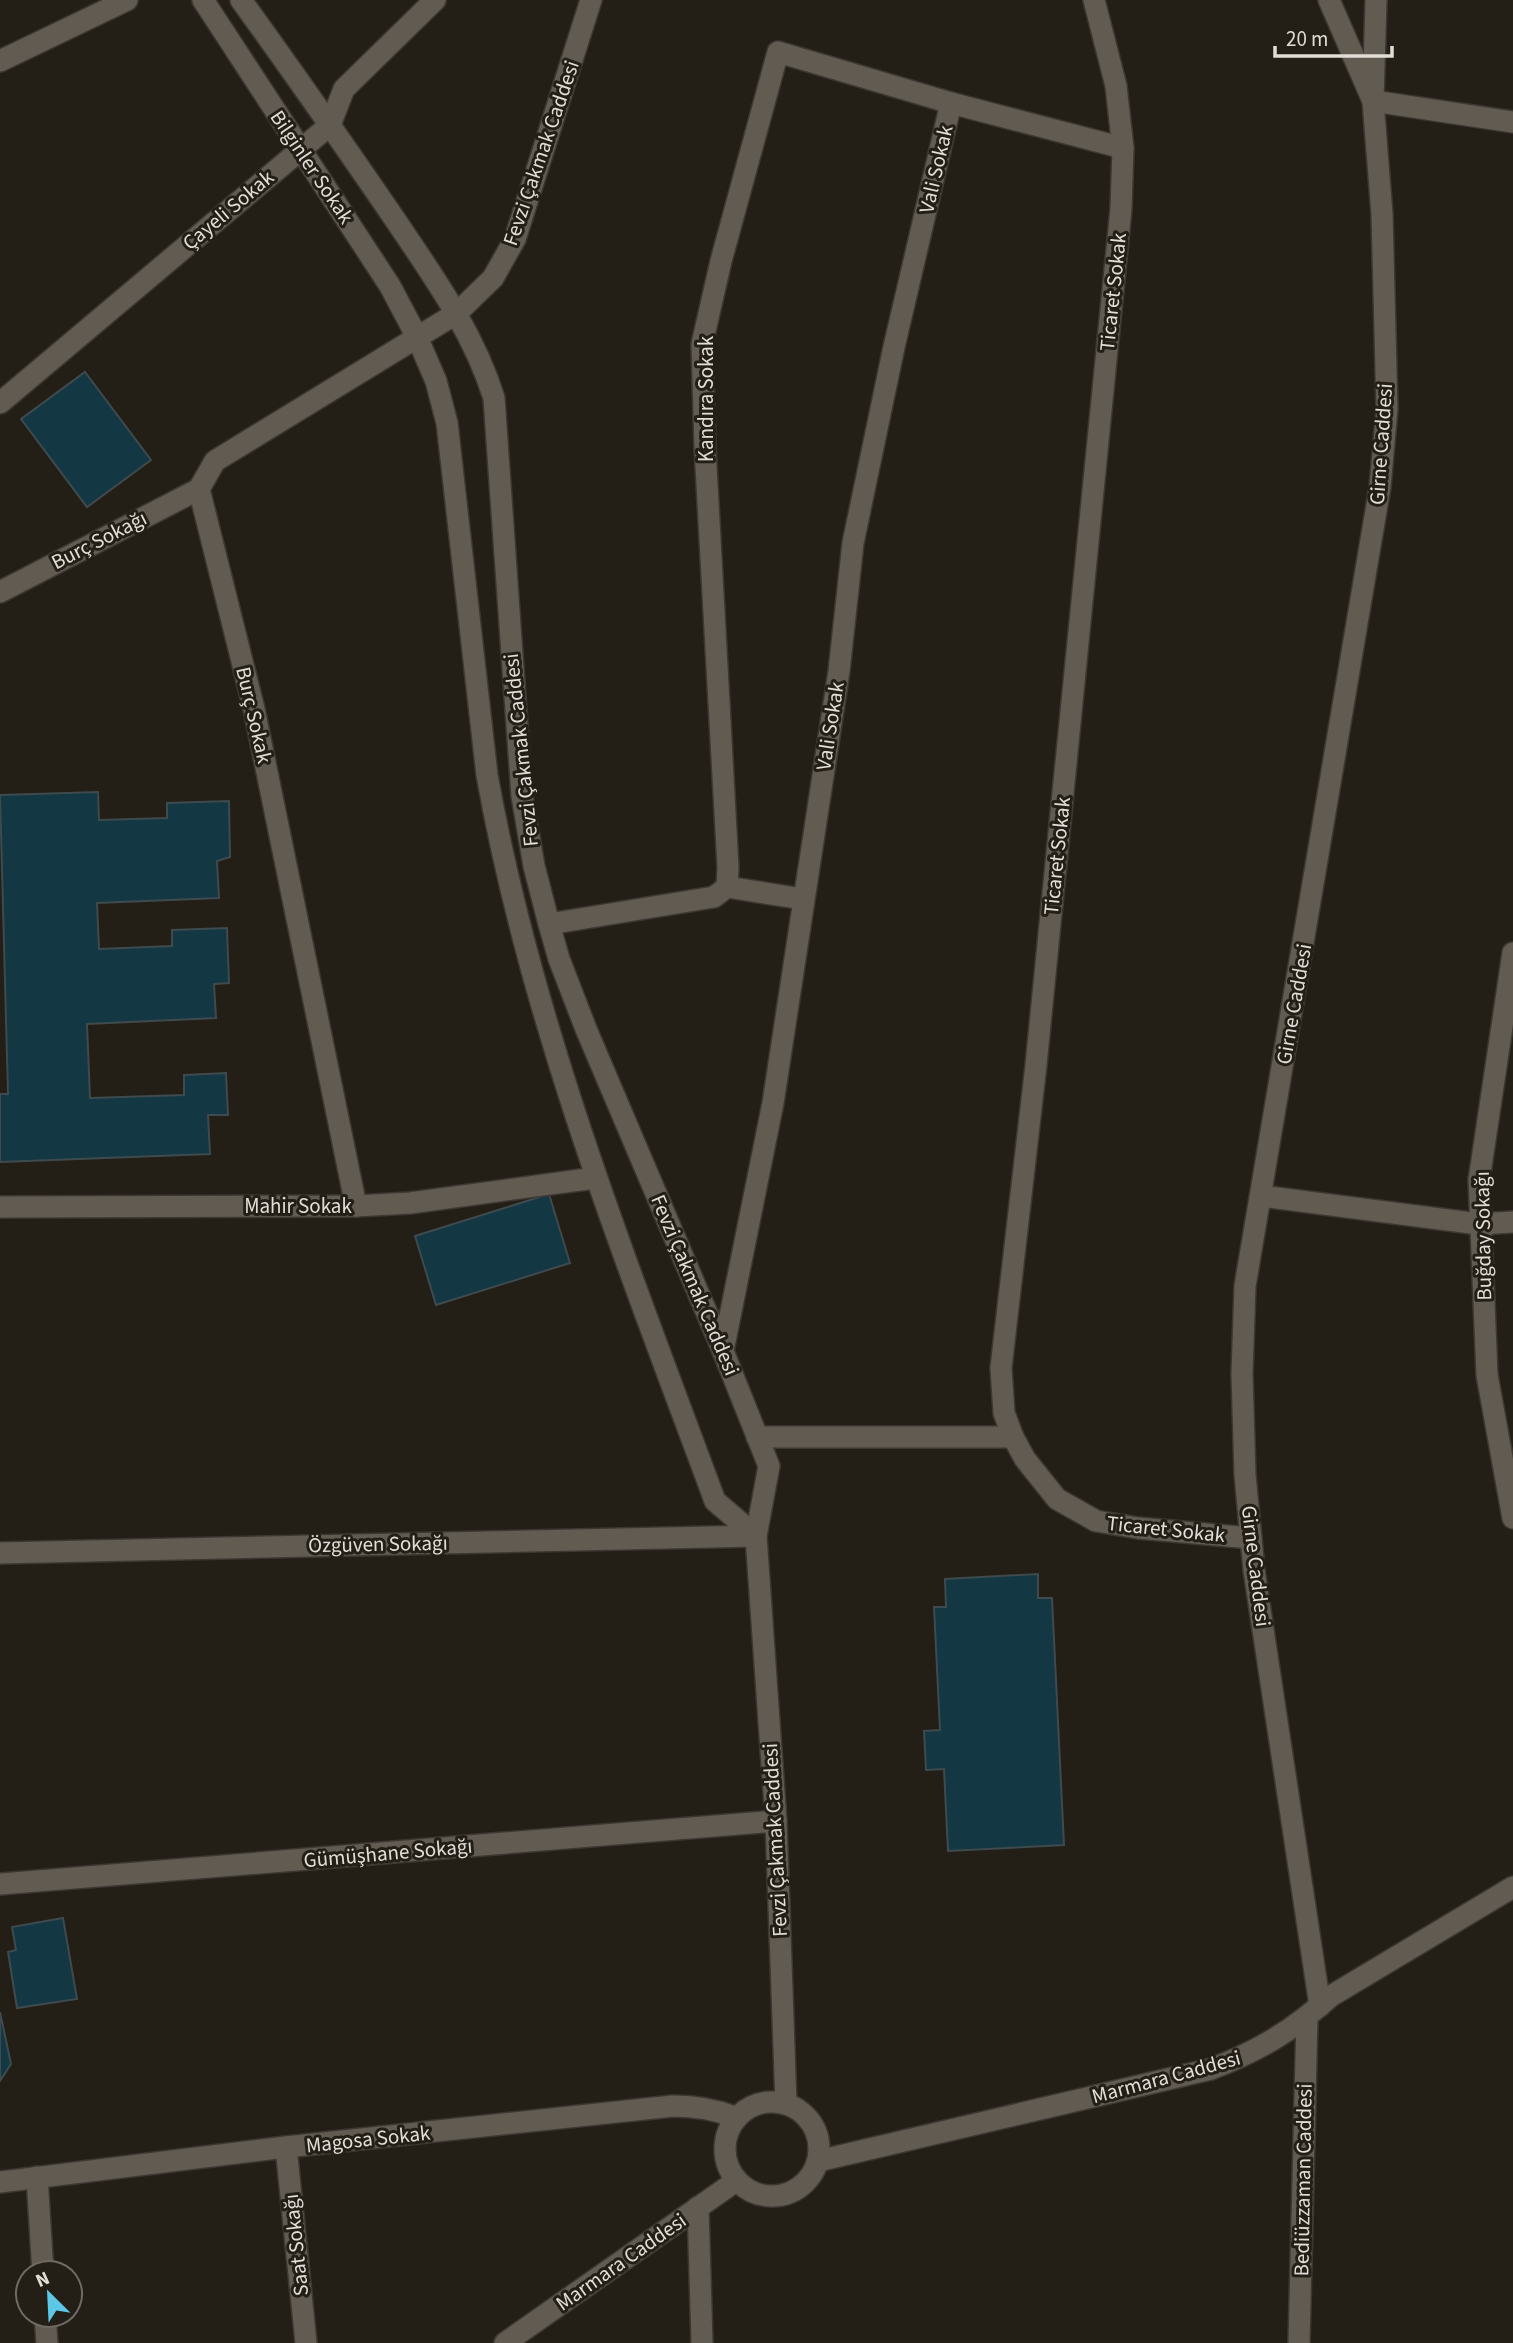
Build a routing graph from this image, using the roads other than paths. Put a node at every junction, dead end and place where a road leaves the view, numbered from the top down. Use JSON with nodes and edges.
{"nodes":[{"id":1,"x":127,"y":0,"type":"edge"},
{"id":2,"x":204,"y":0,"type":"edge"},
{"id":3,"x":242,"y":0,"type":"edge"},
{"id":4,"x":435,"y":0,"type":"edge"},
{"id":5,"x":591,"y":0,"type":"edge"},
{"id":6,"x":1094,"y":0,"type":"edge"},
{"id":7,"x":1329,"y":0,"type":"edge"},
{"id":8,"x":1376,"y":0,"type":"edge"},
{"id":9,"x":0,"y":61,"type":"edge"},
{"id":10,"x":1373,"y":101,"type":"junction"},
{"id":11,"x":951,"y":103,"type":"junction"},
{"id":12,"x":1513,"y":122,"type":"edge"},
{"id":13,"x":330,"y":125,"type":"junction"},
{"id":14,"x":1123,"y":148,"type":"junction"},
{"id":15,"x":299,"y":149,"type":"junction"},
{"id":16,"x":457,"y":313,"type":"junction"},
{"id":17,"x":417,"y":337,"type":"junction"},
{"id":18,"x":0,"y":403,"type":"edge"},
{"id":19,"x":199,"y":489,"type":"junction"},
{"id":20,"x":0,"y":592,"type":"edge"},
{"id":21,"x":727,"y":887,"type":"junction"},
{"id":22,"x":803,"y":899,"type":"junction"},
{"id":23,"x":549,"y":924,"type":"junction"},
{"id":24,"x":1513,"y":953,"type":"edge"},
{"id":25,"x":595,"y":1178,"type":"junction"},
{"id":26,"x":1261,"y":1196,"type":"junction"},
{"id":27,"x":356,"y":1206,"type":"junction"},
{"id":28,"x":0,"y":1207,"type":"edge"},
{"id":29,"x":1513,"y":1222,"type":"edge"},
{"id":30,"x":1479,"y":1224,"type":"junction"},
{"id":31,"x":723,"y":1351,"type":"junction"},
{"id":32,"x":757,"y":1437,"type":"junction"},
{"id":33,"x":1013,"y":1437,"type":"junction"},
{"id":34,"x":1513,"y":1518,"type":"edge"},
{"id":35,"x":756,"y":1536,"type":"junction"},
{"id":36,"x":1251,"y":1538,"type":"junction"},
{"id":37,"x":0,"y":1553,"type":"edge"},
{"id":38,"x":776,"y":1821,"type":"junction"},
{"id":39,"x":0,"y":1884,"type":"edge"},
{"id":40,"x":1513,"y":1887,"type":"edge"},
{"id":41,"x":1314,"y":2012,"type":"junction"},
{"id":42,"x":786,"y":2104,"type":"junction"},
{"id":43,"x":736,"y":2118,"type":"junction"},
{"id":44,"x":286,"y":2147,"type":"junction"},
{"id":45,"x":818,"y":2161,"type":"junction"},
{"id":46,"x":37,"y":2177,"type":"junction"},
{"id":47,"x":736,"y":2181,"type":"junction"},
{"id":48,"x":0,"y":2182,"type":"edge"},
{"id":49,"x":698,"y":2207,"type":"junction"},
{"id":50,"x":42,"y":2259,"type":"edge"},
{"id":51,"x":302,"y":2341,"type":"edge"},
{"id":52,"x":505,"y":2343,"type":"edge"},
{"id":53,"x":702,"y":2343,"type":"edge"},
{"id":54,"x":1299,"y":2343,"type":"edge"}],
"edges":[{"from":1,"to":9,"type":"street"},
{"from":2,"to":15,"type":"street","name":"Bilginler Sokak"},
{"from":3,"to":13,"type":"street","name":"Bilginler Sokak"},
{"from":4,"to":13,"type":"street"},
{"from":5,"to":16,"type":"street","name":"Fevzi Çakmak Caddesi"},
{"from":6,"to":14,"type":"street","name":"Ticaret Sokak"},
{"from":7,"to":10,"type":"street"},
{"from":8,"to":10,"type":"street","name":"Girne Caddesi"},
{"from":10,"to":12,"type":"street"},
{"from":10,"to":26,"type":"street","name":"Girne Caddesi"},
{"from":11,"to":14,"type":"street","name":"Kandıra Sokak"},
{"from":11,"to":21,"type":"street","name":"Kandıra Sokak"},
{"from":11,"to":22,"type":"street","name":"Vali Sokak"},
{"from":13,"to":15,"type":"street","name":"Çayeli Sokak"},
{"from":13,"to":16,"type":"street","name":"Bilginler Sokak"},
{"from":14,"to":33,"type":"street","name":"Ticaret Sokak"},
{"from":15,"to":17,"type":"street","name":"Bilginler Sokak"},
{"from":15,"to":18,"type":"street","name":"Çayeli Sokak"},
{"from":16,"to":17,"type":"street"},
{"from":16,"to":23,"type":"street","name":"Fevzi Çakmak Caddesi"},
{"from":17,"to":19,"type":"street"},
{"from":17,"to":25,"type":"street","name":"Fevzi Çakmak Caddesi"},
{"from":19,"to":20,"type":"street","name":"Burç Sokağı"},
{"from":19,"to":27,"type":"street","name":"Burç Sokak"},
{"from":21,"to":22,"type":"street"},
{"from":21,"to":23,"type":"street"},
{"from":22,"to":31,"type":"street","name":"Vali Sokak"},
{"from":23,"to":31,"type":"street","name":"Fevzi Çakmak Caddesi"},
{"from":24,"to":30,"type":"street","name":"Buğday Sokağı"},
{"from":25,"to":27,"type":"street","name":"Mahir Sokak"},
{"from":25,"to":35,"type":"street","name":"Fevzi Çakmak Caddesi"},
{"from":26,"to":30,"type":"street"},
{"from":26,"to":36,"type":"street","name":"Girne Caddesi"},
{"from":27,"to":28,"type":"street","name":"Mahir Sokak"},
{"from":29,"to":30,"type":"street"},
{"from":30,"to":34,"type":"street","name":"Buğday Sokağı"},
{"from":31,"to":32,"type":"street","name":"Fevzi Çakmak Caddesi"},
{"from":32,"to":33,"type":"street"},
{"from":32,"to":35,"type":"street","name":"Fevzi Çakmak Caddesi"},
{"from":33,"to":36,"type":"street","name":"Ticaret Sokak"},
{"from":35,"to":37,"type":"street","name":"Özgüven Sokağı"},
{"from":35,"to":38,"type":"street","name":"Fevzi Çakmak Caddesi"},
{"from":36,"to":41,"type":"street","name":"Girne Caddesi"},
{"from":38,"to":39,"type":"street","name":"Gümüşhane Sokağı"},
{"from":38,"to":42,"type":"street","name":"Fevzi Çakmak Caddesi"},
{"from":40,"to":41,"type":"street","name":"Marmara Caddesi"},
{"from":41,"to":45,"type":"street","name":"Marmara Caddesi"},
{"from":41,"to":54,"type":"street","name":"Bediüzzaman Caddesi"},
{"from":42,"to":43,"type":"street"},
{"from":42,"to":45,"type":"street"},
{"from":43,"to":44,"type":"street","name":"Magosa Sokak"},
{"from":43,"to":47,"type":"street"},
{"from":44,"to":46,"type":"street","name":"Magosa Sokak"},
{"from":44,"to":51,"type":"street","name":"Saat Sokağı"},
{"from":45,"to":47,"type":"street"},
{"from":46,"to":48,"type":"street","name":"Magosa Sokak"},
{"from":46,"to":50,"type":"street"},
{"from":47,"to":49,"type":"street","name":"Marmara Caddesi"},
{"from":49,"to":52,"type":"street","name":"Marmara Caddesi"},
{"from":49,"to":53,"type":"street"}]}
